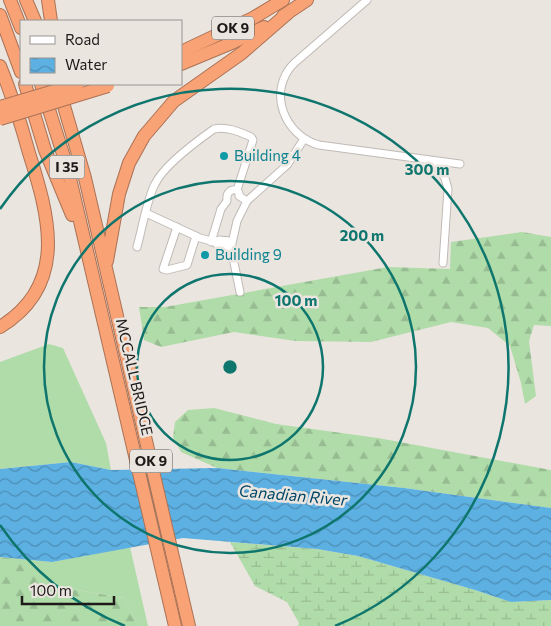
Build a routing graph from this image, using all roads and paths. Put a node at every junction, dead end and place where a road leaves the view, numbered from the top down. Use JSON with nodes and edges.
{"nodes":[{"id":1,"x":10,"y":0,"type":"edge"},
{"id":2,"x":26,"y":0,"type":"edge"},
{"id":3,"x":48,"y":0,"type":"edge"},
{"id":4,"x":283,"y":0,"type":"edge"},
{"id":5,"x":307,"y":0,"type":"edge"},
{"id":6,"x":367,"y":0,"type":"edge"},
{"id":7,"x":288,"y":13,"type":"junction"},
{"id":8,"x":0,"y":15,"type":"edge"},
{"id":9,"x":35,"y":20,"type":"edge"},
{"id":10,"x":51,"y":20,"type":"edge"},
{"id":11,"x":20,"y":25,"type":"edge"},
{"id":12,"x":182,"y":52,"type":"edge"},
{"id":13,"x":182,"y":64,"type":"edge"},
{"id":14,"x":0,"y":66,"type":"edge"},
{"id":15,"x":20,"y":69,"type":"edge"},
{"id":16,"x":25,"y":85,"type":"edge"},
{"id":17,"x":41,"y":85,"type":"edge"},
{"id":18,"x":57,"y":85,"type":"edge"},
{"id":19,"x":63,"y":85,"type":"edge"},
{"id":20,"x":75,"y":85,"type":"edge"},
{"id":21,"x":112,"y":85,"type":"edge"},
{"id":22,"x":0,"y":107,"type":"edge"},
{"id":23,"x":0,"y":119,"type":"edge"},
{"id":24,"x":69,"y":121,"type":"junction"},
{"id":25,"x":304,"y":139,"type":"junction"},
{"id":26,"x":433,"y":161,"type":"junction"},
{"id":27,"x":460,"y":164,"type":"dead end"},
{"id":28,"x":238,"y":192,"type":"junction"},
{"id":29,"x":249,"y":200,"type":"junction"},
{"id":30,"x":146,"y":213,"type":"junction"},
{"id":31,"x":178,"y":227,"type":"junction"},
{"id":32,"x":196,"y":236,"type":"junction"},
{"id":33,"x":213,"y":242,"type":"junction"},
{"id":34,"x":231,"y":245,"type":"junction"},
{"id":35,"x":137,"y":247,"type":"dead end"},
{"id":36,"x":87,"y":252,"type":"junction"},
{"id":37,"x":443,"y":263,"type":"dead end"},
{"id":38,"x":106,"y":266,"type":"junction"},
{"id":39,"x":240,"y":292,"type":"dead end"},
{"id":40,"x":0,"y":328,"type":"edge"},
{"id":41,"x":175,"y":626,"type":"edge"},
{"id":42,"x":190,"y":626,"type":"edge"}],
"edges":[{"from":1,"to":11,"type":"highway"},
{"from":2,"to":9,"type":"highway"},
{"from":3,"to":10,"type":"highway"},
{"from":4,"to":12,"type":"highway","number":"OK 9"},
{"from":5,"to":7,"type":"highway","number":"OK 9"},
{"from":6,"to":25,"type":"street"},
{"from":7,"to":13,"type":"highway"},
{"from":7,"to":38,"type":"highway","number":"OK 9"},
{"from":8,"to":15,"type":"highway"},
{"from":14,"to":40,"type":"highway"},
{"from":16,"to":36,"type":"highway","number":"OK 9"},
{"from":17,"to":36,"type":"highway","number":"I 35"},
{"from":18,"to":24,"type":"highway","number":"I 35"},
{"from":19,"to":24,"type":"highway"},
{"from":20,"to":22,"type":"highway","bridge":true},
{"from":21,"to":23,"type":"highway","bridge":true},
{"from":24,"to":38,"type":"highway","number":"I 35"},
{"from":25,"to":26,"type":"street"},
{"from":25,"to":29,"type":"street"},
{"from":26,"to":27,"type":"street"},
{"from":26,"to":37,"type":"street"},
{"from":28,"to":29,"type":"street"},
{"from":28,"to":30,"type":"street"},
{"from":28,"to":33,"type":"street"},
{"from":29,"to":34,"type":"street"},
{"from":30,"to":31,"type":"street"},
{"from":30,"to":35,"type":"street"},
{"from":31,"to":32,"type":"street"},
{"from":31,"to":32,"type":"street"},
{"from":32,"to":33,"type":"street"},
{"from":33,"to":34,"type":"street"},
{"from":34,"to":39,"type":"street"},
{"from":36,"to":41,"type":"highway","name":"MCCALL BRIDGE","number":"OK 9"},
{"from":38,"to":42,"type":"highway","name":"MCCALL BRIDGE","number":"OK 9"}]}
